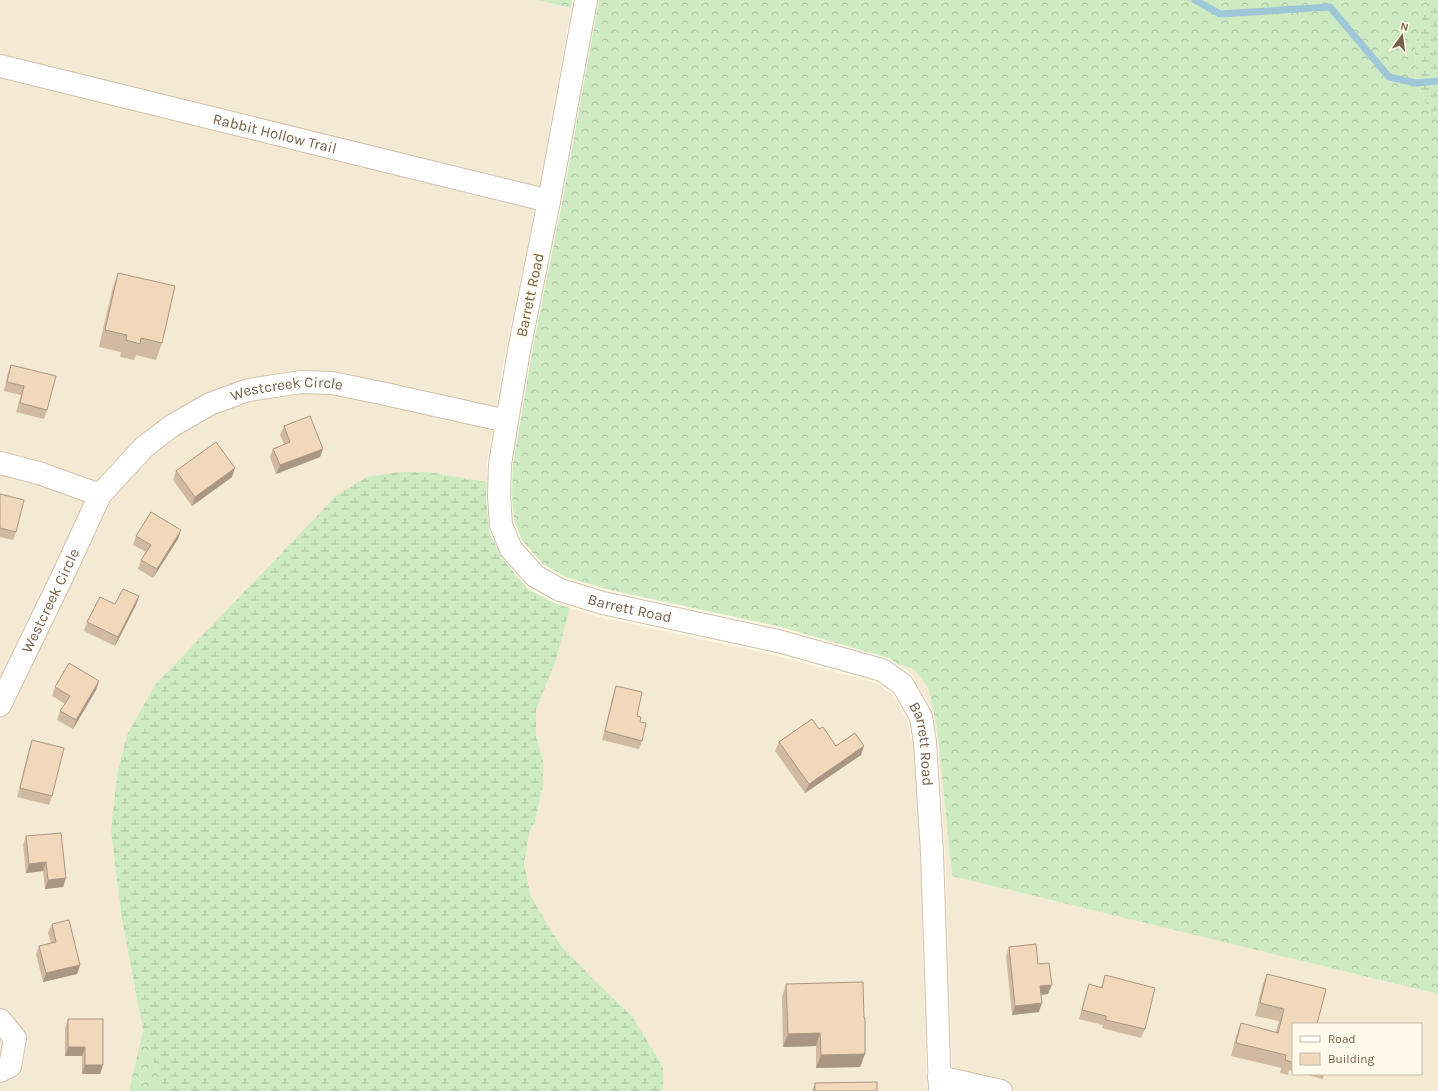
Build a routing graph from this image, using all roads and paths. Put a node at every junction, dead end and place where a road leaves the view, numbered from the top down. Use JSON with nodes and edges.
{"nodes":[{"id":1,"x":586,"y":0,"type":"edge"},
{"id":2,"x":0,"y":66,"type":"edge"},
{"id":3,"x":549,"y":201,"type":"junction"},
{"id":4,"x":507,"y":421,"type":"junction"},
{"id":5,"x":0,"y":463,"type":"edge"},
{"id":6,"x":100,"y":495,"type":"junction"},
{"id":7,"x":0,"y":705,"type":"edge"},
{"id":8,"x":0,"y":1020,"type":"edge"},
{"id":9,"x":0,"y":1071,"type":"edge"},
{"id":10,"x":940,"y":1084,"type":"edge"},
{"id":11,"x":1001,"y":1091,"type":"edge"}],
"edges":[{"from":1,"to":3,"type":"street","name":"Barrett Road"},
{"from":2,"to":3,"type":"street","name":"Rabbit Hollow Trail"},
{"from":3,"to":4,"type":"street","name":"Barrett Road"},
{"from":4,"to":6,"type":"street","name":"Westcreek Circle"},
{"from":4,"to":10,"type":"street","name":"Barrett Road"},
{"from":5,"to":6,"type":"street"},
{"from":6,"to":7,"type":"street","name":"Westcreek Circle"},
{"from":8,"to":9,"type":"street"},
{"from":10,"to":11,"type":"street"}]}
